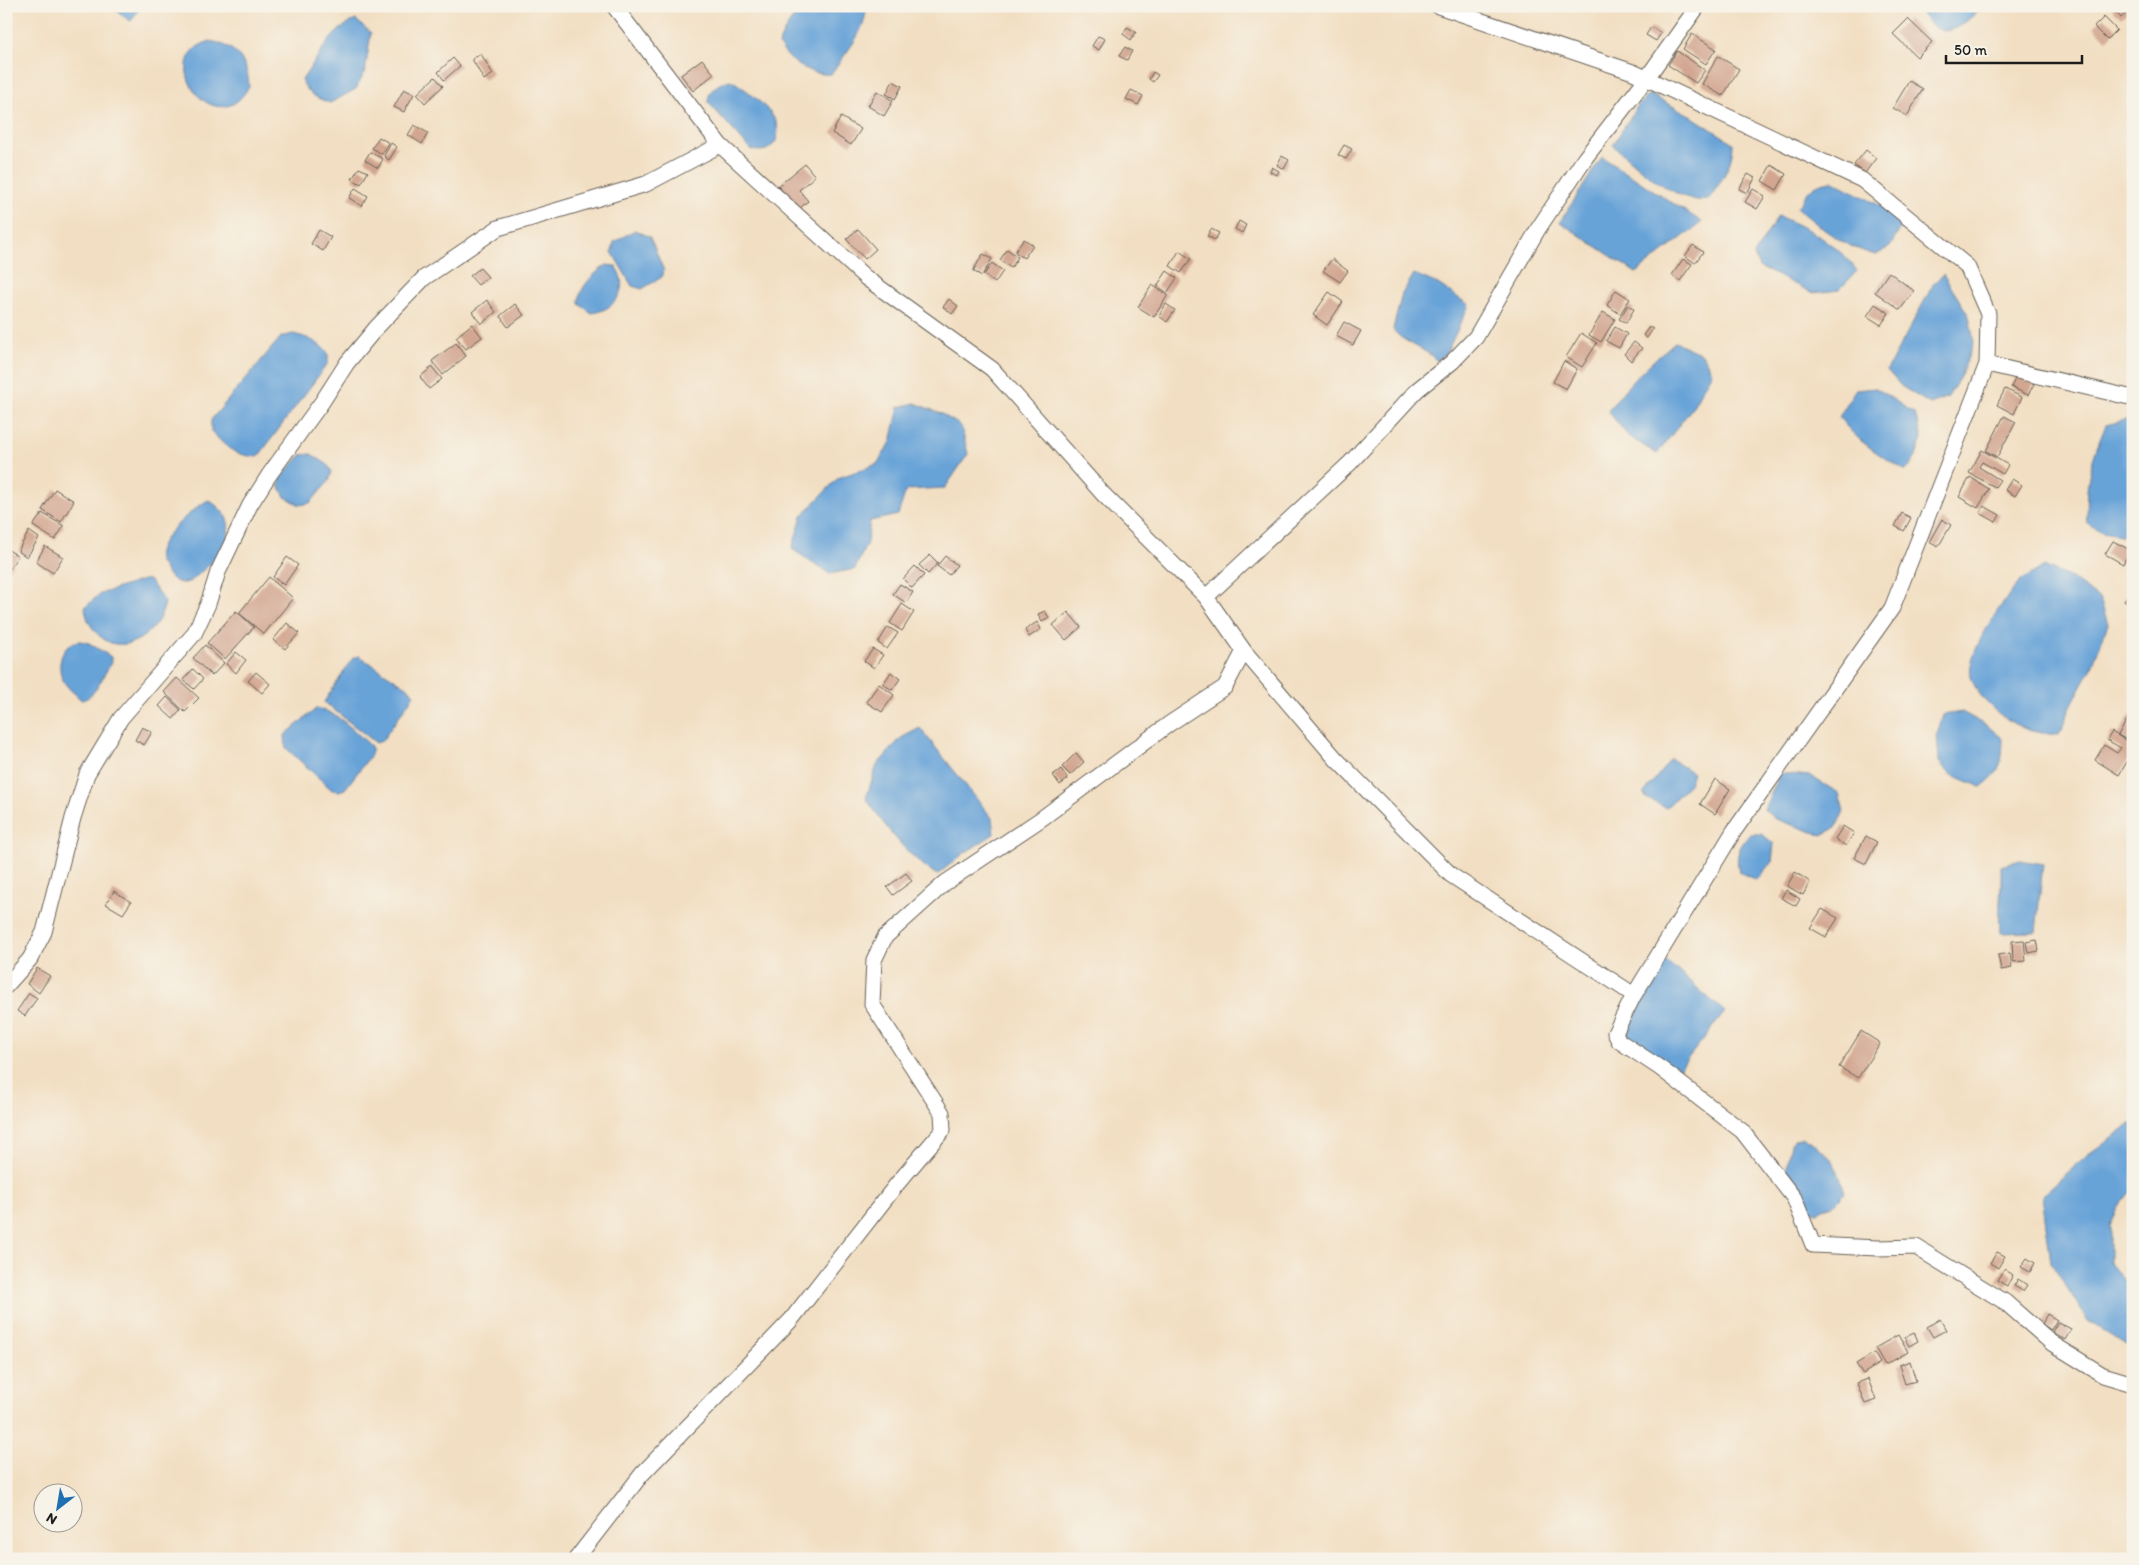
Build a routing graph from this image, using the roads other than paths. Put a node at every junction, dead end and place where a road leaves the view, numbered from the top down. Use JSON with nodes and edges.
{"nodes":[{"id":1,"x":614,"y":6,"type":"edge"},
{"id":2,"x":1438,"y":6,"type":"edge"},
{"id":3,"x":1698,"y":6,"type":"edge"},
{"id":4,"x":1646,"y":79,"type":"junction"},
{"id":5,"x":720,"y":145,"type":"junction"},
{"id":6,"x":1987,"y":364,"type":"junction"},
{"id":7,"x":2133,"y":398,"type":"edge"},
{"id":8,"x":1206,"y":597,"type":"junction"},
{"id":9,"x":1244,"y":650,"type":"junction"},
{"id":10,"x":6,"y":986,"type":"edge"},
{"id":11,"x":1634,"y":995,"type":"junction"},
{"id":12,"x":2133,"y":1384,"type":"edge"},
{"id":13,"x":576,"y":1559,"type":"edge"}],
"edges":[{"from":1,"to":5,"type":"street"},
{"from":2,"to":4,"type":"street"},
{"from":3,"to":4,"type":"street"},
{"from":4,"to":6,"type":"street"},
{"from":4,"to":8,"type":"street"},
{"from":5,"to":8,"type":"street"},
{"from":5,"to":10,"type":"street"},
{"from":6,"to":7,"type":"street"},
{"from":6,"to":11,"type":"street"},
{"from":8,"to":9,"type":"street"},
{"from":9,"to":11,"type":"street"},
{"from":9,"to":13,"type":"street"},
{"from":11,"to":12,"type":"street"}]}
